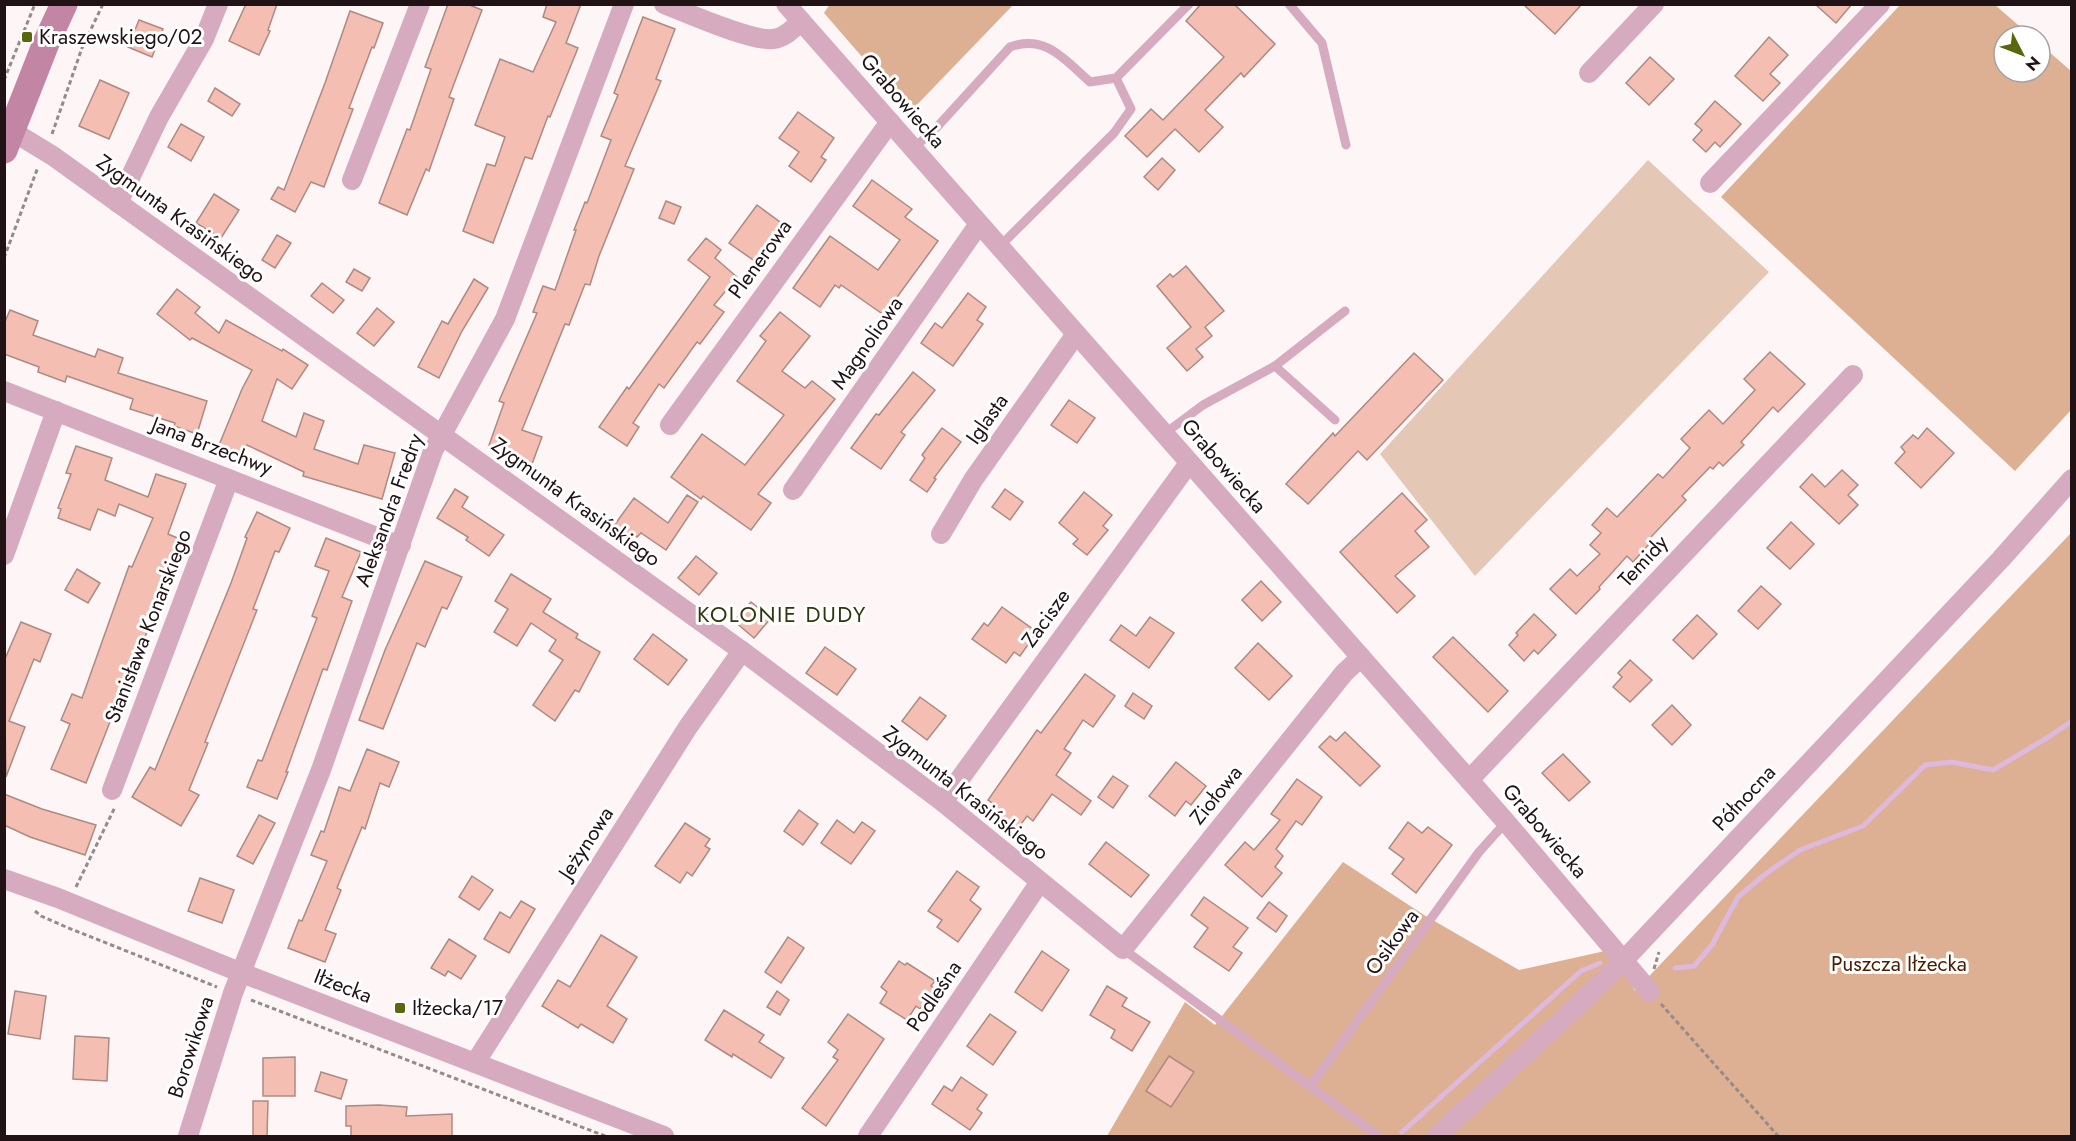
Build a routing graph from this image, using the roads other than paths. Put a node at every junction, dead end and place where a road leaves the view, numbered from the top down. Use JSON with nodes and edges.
{"nodes":[{"id":1,"x":64,"y":4,"type":"edge"},
{"id":2,"x":218,"y":4,"type":"edge"},
{"id":3,"x":420,"y":4,"type":"edge"},
{"id":4,"x":624,"y":4,"type":"edge"},
{"id":5,"x":664,"y":4,"type":"edge"},
{"id":6,"x":786,"y":4,"type":"edge"},
{"id":7,"x":1190,"y":4,"type":"edge"},
{"id":8,"x":1289,"y":4,"type":"edge"},
{"id":9,"x":1654,"y":4,"type":"edge"},
{"id":10,"x":1880,"y":4,"type":"edge"},
{"id":11,"x":801,"y":21,"type":"junction"},
{"id":12,"x":1589,"y":73,"type":"dead end"},
{"id":13,"x":1116,"y":78,"type":"junction"},
{"id":14,"x":890,"y":122,"type":"junction"},
{"id":15,"x":7,"y":135,"type":"edge"},
{"id":16,"x":1346,"y":145,"type":"dead end"},
{"id":17,"x":913,"y":149,"type":"junction"},
{"id":18,"x":352,"y":180,"type":"dead end"},
{"id":19,"x":1710,"y":183,"type":"dead end"},
{"id":20,"x":118,"y":203,"type":"junction"},
{"id":21,"x":979,"y":224,"type":"junction"},
{"id":22,"x":999,"y":247,"type":"junction"},
{"id":23,"x":1345,"y":311,"type":"dead end"},
{"id":24,"x":1076,"y":334,"type":"junction"},
{"id":25,"x":1275,"y":366,"type":"junction"},
{"id":26,"x":1853,"y":375,"type":"dead end"},
{"id":27,"x":4,"y":391,"type":"edge"},
{"id":28,"x":56,"y":411,"type":"junction"},
{"id":29,"x":1335,"y":420,"type":"dead end"},
{"id":30,"x":670,"y":425,"type":"dead end"},
{"id":31,"x":1164,"y":434,"type":"junction"},
{"id":32,"x":441,"y":436,"type":"junction"},
{"id":33,"x":1190,"y":463,"type":"junction"},
{"id":34,"x":229,"y":478,"type":"junction"},
{"id":35,"x":2072,"y":478,"type":"edge"},
{"id":36,"x":793,"y":489,"type":"dead end"},
{"id":37,"x":941,"y":534,"type":"dead end"},
{"id":38,"x":401,"y":545,"type":"junction"},
{"id":39,"x":4,"y":555,"type":"edge"},
{"id":40,"x":742,"y":651,"type":"junction"},
{"id":41,"x":1361,"y":657,"type":"junction"},
{"id":42,"x":1469,"y":780,"type":"junction"},
{"id":43,"x":112,"y":790,"type":"road end"},
{"id":44,"x":943,"y":802,"type":"junction"},
{"id":45,"x":1506,"y":822,"type":"junction"},
{"id":46,"x":4,"y":879,"type":"edge"},
{"id":47,"x":1040,"y":882,"type":"junction"},
{"id":48,"x":1123,"y":949,"type":"junction"},
{"id":49,"x":1623,"y":961,"type":"junction"},
{"id":50,"x":242,"y":973,"type":"junction"},
{"id":51,"x":1650,"y":992,"type":"road end"},
{"id":52,"x":475,"y":1063,"type":"junction"},
{"id":53,"x":1311,"y":1085,"type":"junction"},
{"id":54,"x":188,"y":1137,"type":"edge"},
{"id":55,"x":664,"y":1137,"type":"edge"},
{"id":56,"x":868,"y":1137,"type":"edge"},
{"id":57,"x":1378,"y":1137,"type":"edge"},
{"id":58,"x":1437,"y":1137,"type":"edge"}],
"edges":[{"from":1,"to":15,"type":"main road"},
{"from":2,"to":20,"type":"street"},
{"from":3,"to":18,"type":"street"},
{"from":4,"to":32,"type":"street","name":"Aleksandra Fredry"},
{"from":5,"to":11,"type":"street"},
{"from":6,"to":11,"type":"street","name":"Grabowiecka"},
{"from":7,"to":13,"type":"lane"},
{"from":8,"to":16,"type":"lane"},
{"from":9,"to":12,"type":"street"},
{"from":10,"to":19,"type":"street"},
{"from":11,"to":14,"type":"street","name":"Grabowiecka"},
{"from":13,"to":17,"type":"lane"},
{"from":13,"to":22,"type":"lane"},
{"from":14,"to":17,"type":"street","name":"Grabowiecka"},
{"from":14,"to":30,"type":"street","name":"Plenerowa"},
{"from":15,"to":20,"type":"street","name":"Zygmunta Krasińskiego"},
{"from":17,"to":21,"type":"street","name":"Grabowiecka"},
{"from":20,"to":32,"type":"street","name":"Zygmunta Krasińskiego"},
{"from":21,"to":22,"type":"street","name":"Grabowiecka"},
{"from":21,"to":36,"type":"street","name":"Magnoliowa"},
{"from":22,"to":24,"type":"street","name":"Grabowiecka"},
{"from":23,"to":25,"type":"lane"},
{"from":24,"to":31,"type":"street","name":"Grabowiecka"},
{"from":24,"to":37,"type":"street","name":"Iglasta"},
{"from":25,"to":29,"type":"lane"},
{"from":25,"to":31,"type":"lane"},
{"from":26,"to":42,"type":"street","name":"Temidy"},
{"from":27,"to":28,"type":"street","name":"Jana Brzechwy"},
{"from":28,"to":34,"type":"street","name":"Jana Brzechwy"},
{"from":28,"to":39,"type":"street"},
{"from":31,"to":33,"type":"street","name":"Grabowiecka"},
{"from":32,"to":38,"type":"street","name":"Aleksandra Fredry"},
{"from":32,"to":40,"type":"street","name":"Zygmunta Krasińskiego"},
{"from":33,"to":41,"type":"street","name":"Grabowiecka"},
{"from":33,"to":44,"type":"street","name":"Zacisze"},
{"from":34,"to":38,"type":"street","name":"Jana Brzechwy"},
{"from":34,"to":43,"type":"street","name":"Stanisława Konarskiego"},
{"from":35,"to":49,"type":"street","name":"Północna"},
{"from":38,"to":50,"type":"street","name":"Aleksandra Fredry"},
{"from":40,"to":44,"type":"street","name":"Zygmunta Krasińskiego"},
{"from":40,"to":52,"type":"street","name":"Jeżynowa"},
{"from":41,"to":42,"type":"street","name":"Grabowiecka"},
{"from":41,"to":48,"type":"street","name":"Ziołowa"},
{"from":42,"to":45,"type":"street","name":"Grabowiecka"},
{"from":44,"to":47,"type":"street","name":"Zygmunta Krasińskiego"},
{"from":45,"to":49,"type":"street","name":"Grabowiecka"},
{"from":45,"to":53,"type":"lane","name":"Osikowa"},
{"from":46,"to":50,"type":"street","name":"Iłżecka"},
{"from":47,"to":48,"type":"street","name":"Zygmunta Krasińskiego"},
{"from":47,"to":56,"type":"street","name":"Podleśna"},
{"from":48,"to":53,"type":"lane"},
{"from":49,"to":51,"type":"street","name":"Grabowiecka"},
{"from":49,"to":58,"type":"street","name":"Północna"},
{"from":50,"to":52,"type":"street","name":"Iłżecka"},
{"from":50,"to":54,"type":"street","name":"Borowikowa"},
{"from":52,"to":55,"type":"street","name":"Iłżecka"},
{"from":53,"to":57,"type":"lane"}]}
